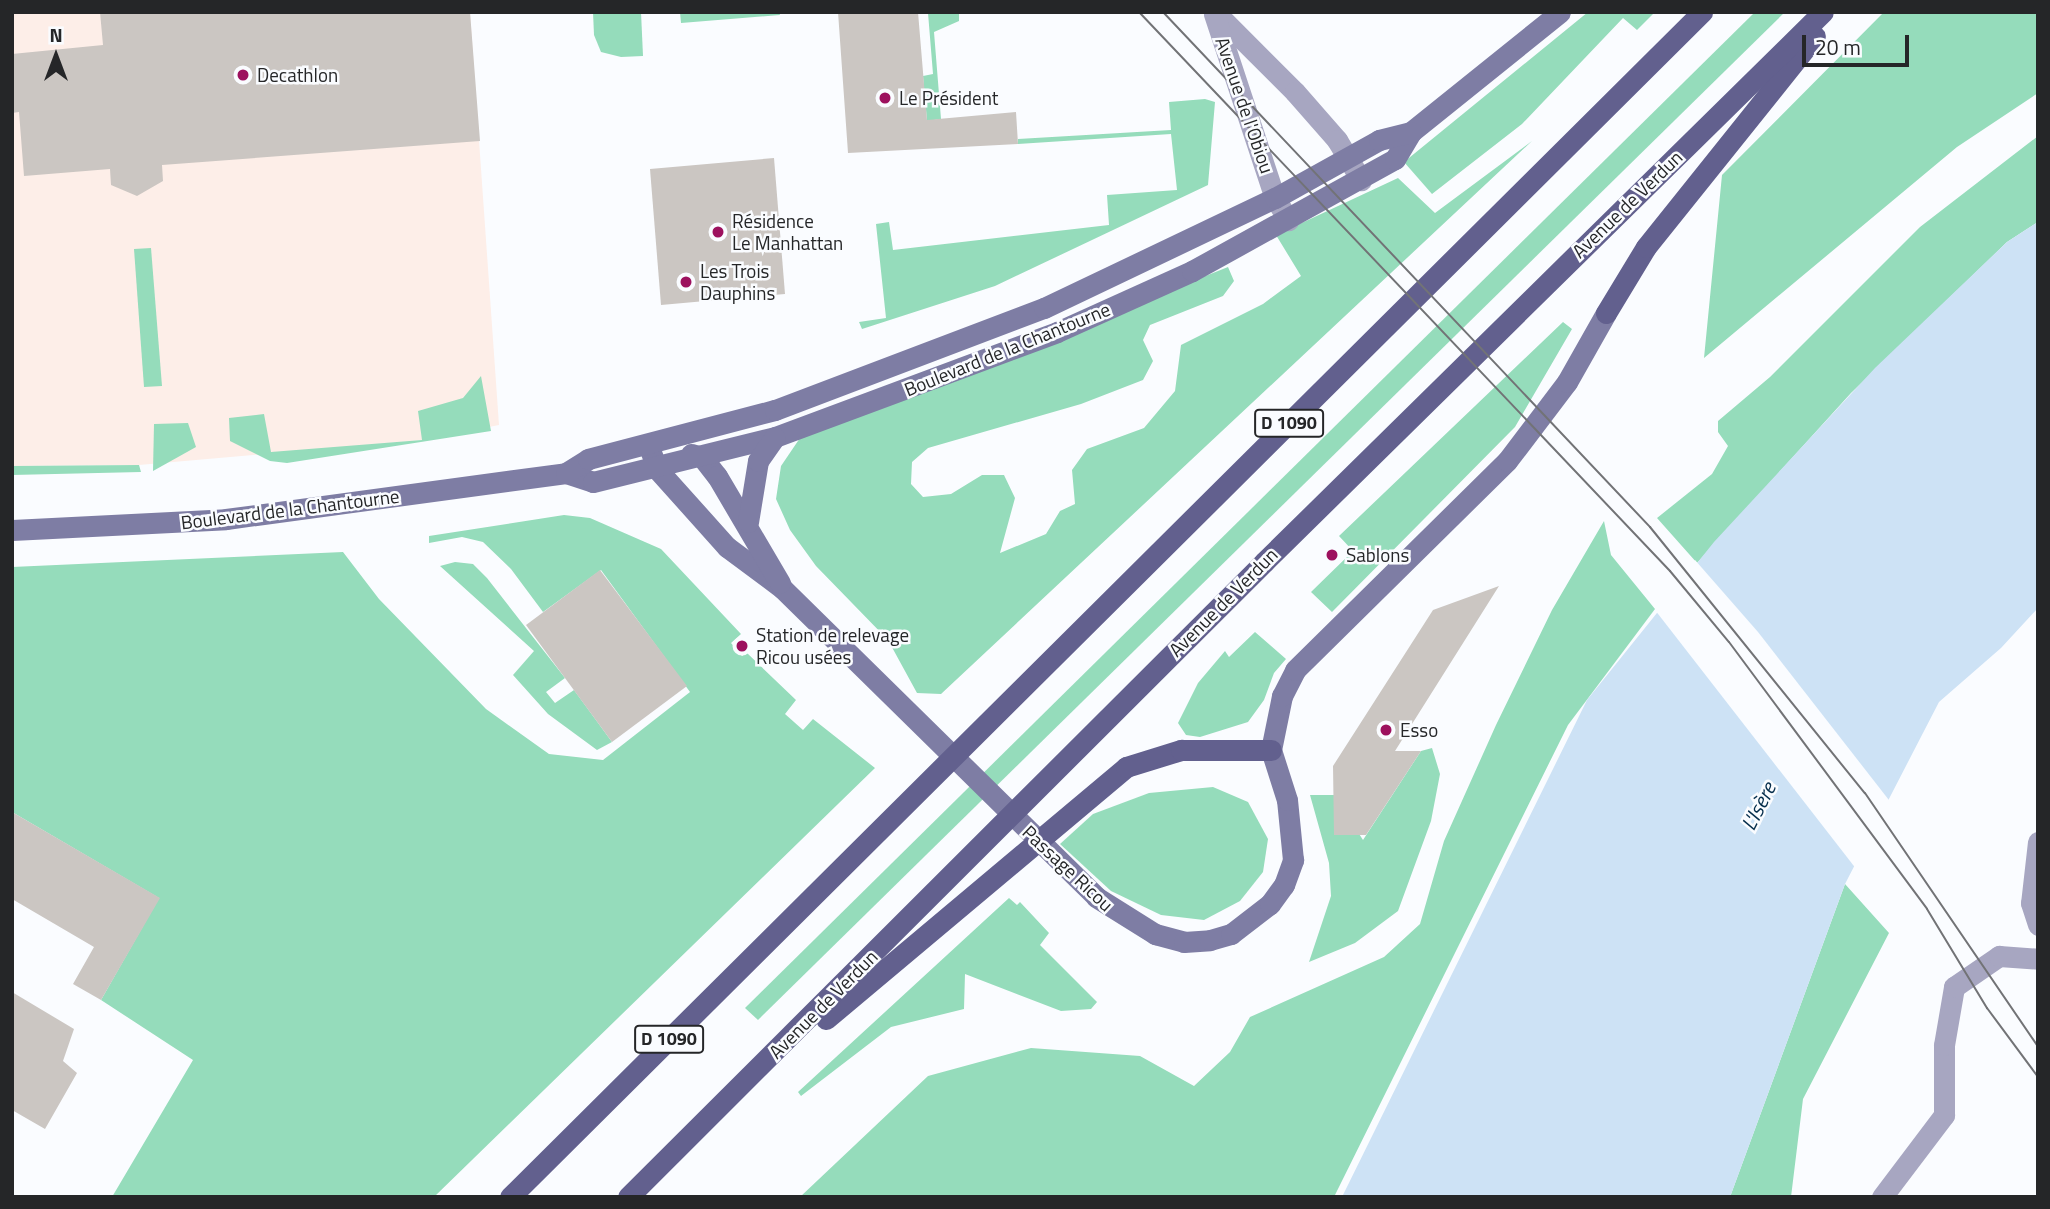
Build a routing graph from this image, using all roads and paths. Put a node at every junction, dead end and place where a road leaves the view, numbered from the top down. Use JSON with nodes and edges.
{"nodes":[{"id":1,"x":1214,"y":12,"type":"edge"},
{"id":2,"x":1560,"y":12,"type":"edge"},
{"id":3,"x":1703,"y":12,"type":"edge"},
{"id":4,"x":1823,"y":12,"type":"edge"},
{"id":5,"x":1835,"y":12,"type":"edge"},
{"id":6,"x":1411,"y":132,"type":"junction"},
{"id":7,"x":1347,"y":159,"type":"junction"},
{"id":8,"x":1361,"y":180,"type":"junction"},
{"id":9,"x":1275,"y":198,"type":"junction"},
{"id":10,"x":1288,"y":220,"type":"junction"},
{"id":11,"x":1606,"y":313,"type":"joint"},
{"id":12,"x":775,"y":437,"type":"junction"},
{"id":13,"x":648,"y":444,"type":"junction"},
{"id":14,"x":702,"y":457,"type":"junction"},
{"id":15,"x":657,"y":469,"type":"junction"},
{"id":16,"x":566,"y":473,"type":"junction"},
{"id":17,"x":748,"y":522,"type":"junction"},
{"id":18,"x":12,"y":530,"type":"edge"},
{"id":19,"x":782,"y":588,"type":"junction"},
{"id":20,"x":1271,"y":750,"type":"junction"},
{"id":21,"x":2038,"y":842,"type":"edge"},
{"id":22,"x":2038,"y":925,"type":"edge"},
{"id":23,"x":891,"y":949,"type":"junction"},
{"id":24,"x":2038,"y":959,"type":"edge"},
{"id":25,"x":510,"y":1197,"type":"edge"},
{"id":26,"x":629,"y":1197,"type":"edge"},
{"id":27,"x":1882,"y":1197,"type":"edge"}],
"edges":[{"from":1,"to":7,"type":"street","name":"Avenue de l'Obiou"},
{"from":1,"to":9,"type":"street","name":"Avenue de l'Obiou"},
{"from":2,"to":6,"type":"street","name":"Boulevard de la Chantourne"},
{"from":3,"to":25,"type":"main road","number":"D 1090"},
{"from":4,"to":23,"type":"main road","name":"Avenue de Verdun"},
{"from":5,"to":11,"type":"main road"},
{"from":6,"to":7,"type":"street","name":"Boulevard de la Chantourne"},
{"from":6,"to":8,"type":"street","name":"Boulevard de la Chantourne"},
{"from":7,"to":8,"type":"street","name":"Avenue de l'Obiou"},
{"from":7,"to":9,"type":"street","name":"Boulevard de la Chantourne"},
{"from":8,"to":10,"type":"street","name":"Boulevard de la Chantourne"},
{"from":9,"to":10,"type":"street","name":"Avenue de l'Obiou"},
{"from":9,"to":13,"type":"street","name":"Boulevard de la Chantourne"},
{"from":10,"to":12,"type":"street","name":"Boulevard de la Chantourne"},
{"from":11,"to":20,"type":"street"},
{"from":12,"to":14,"type":"street","name":"Boulevard de la Chantourne"},
{"from":12,"to":17,"type":"street"},
{"from":13,"to":14,"type":"street"},
{"from":13,"to":15,"type":"street"},
{"from":13,"to":16,"type":"street","name":"Boulevard de la Chantourne"},
{"from":14,"to":15,"type":"street","name":"Boulevard de la Chantourne"},
{"from":14,"to":17,"type":"street"},
{"from":15,"to":16,"type":"street","name":"Boulevard de la Chantourne"},
{"from":15,"to":19,"type":"street"},
{"from":16,"to":18,"type":"street","name":"Boulevard de la Chantourne"},
{"from":17,"to":19,"type":"street"},
{"from":19,"to":20,"type":"street","name":"Passage Ricou"},
{"from":20,"to":23,"type":"main road"},
{"from":21,"to":22,"type":"street"},
{"from":23,"to":26,"type":"main road"},
{"from":24,"to":27,"type":"street"}]}
